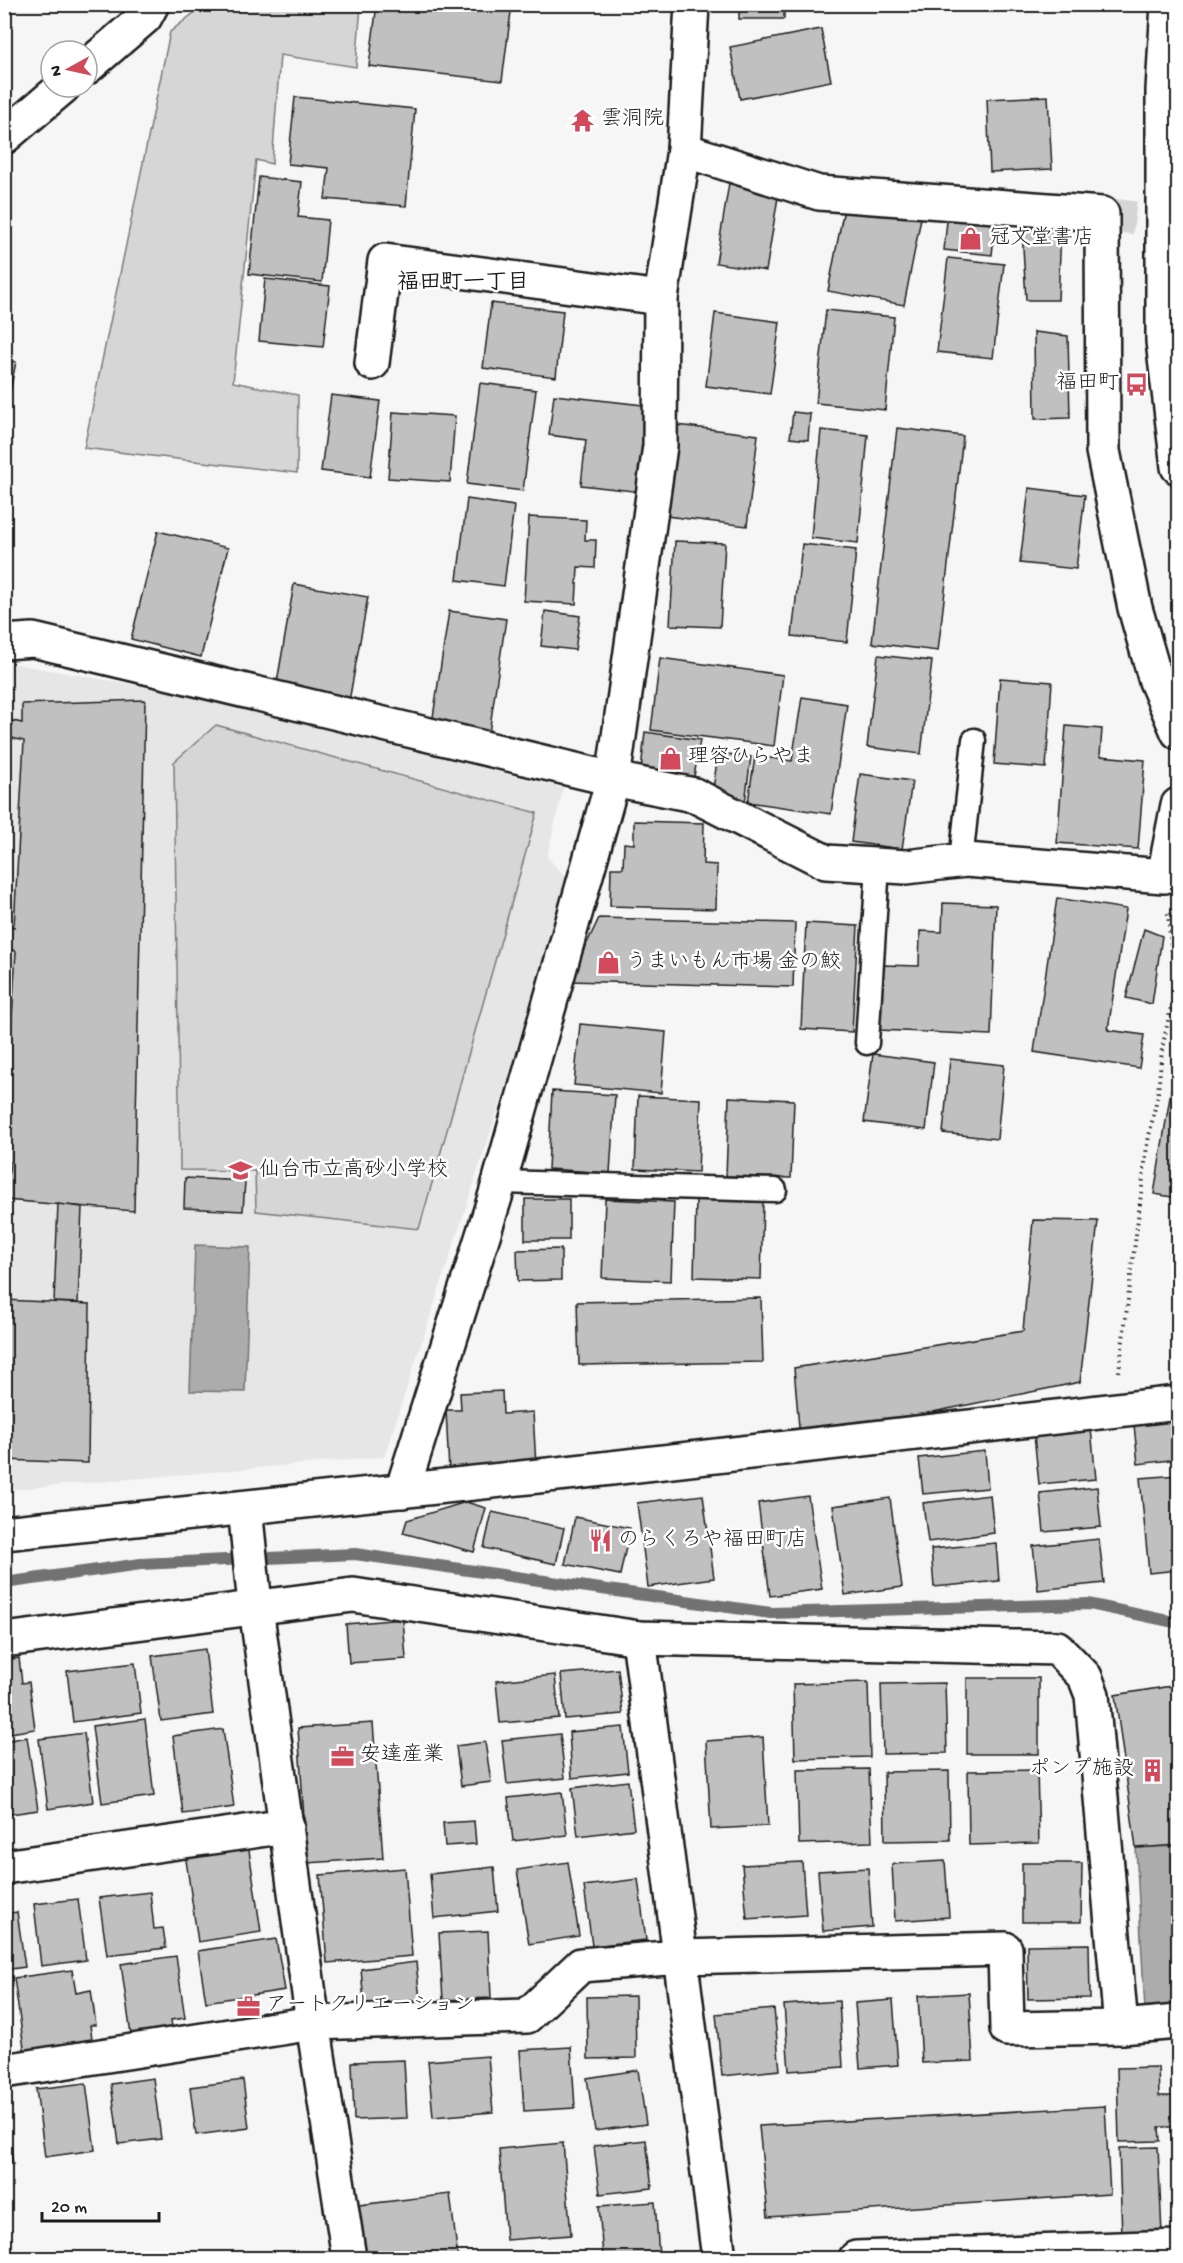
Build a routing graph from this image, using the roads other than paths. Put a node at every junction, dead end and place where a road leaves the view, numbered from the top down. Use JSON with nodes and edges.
{"nodes":[{"id":1,"x":152,"y":4,"type":"edge"},
{"id":2,"x":692,"y":4,"type":"edge"},
{"id":3,"x":1168,"y":4,"type":"edge"},
{"id":4,"x":99,"y":57,"type":"edge"},
{"id":5,"x":49,"y":99,"type":"edge"},
{"id":6,"x":4,"y":137,"type":"edge"},
{"id":7,"x":684,"y":150,"type":"junction"},
{"id":8,"x":661,"y":298,"type":"junction"},
{"id":9,"x":372,"y":363,"type":"dead end"},
{"id":10,"x":1179,"y":467,"type":"edge"},
{"id":11,"x":4,"y":642,"type":"edge"},
{"id":12,"x":1179,"y":732,"type":"edge"},
{"id":13,"x":974,"y":740,"type":"dead end"},
{"id":14,"x":613,"y":779,"type":"junction"},
{"id":15,"x":1179,"y":805,"type":"edge"},
{"id":16,"x":961,"y":861,"type":"junction"},
{"id":17,"x":878,"y":865,"type":"junction"},
{"id":18,"x":867,"y":1043,"type":"dead end"},
{"id":19,"x":498,"y":1182,"type":"junction"},
{"id":20,"x":775,"y":1190,"type":"dead end"},
{"id":21,"x":1179,"y":1403,"type":"edge"},
{"id":22,"x":402,"y":1491,"type":"junction"},
{"id":23,"x":246,"y":1520,"type":"junction"},
{"id":24,"x":4,"y":1533,"type":"edge"},
{"id":25,"x":254,"y":1597,"type":"junction"},
{"id":26,"x":639,"y":1638,"type":"junction"},
{"id":27,"x":4,"y":1640,"type":"edge"},
{"id":28,"x":287,"y":1826,"type":"junction"},
{"id":29,"x":4,"y":1866,"type":"edge"},
{"id":30,"x":679,"y":1957,"type":"junction"},
{"id":31,"x":1179,"y":2022,"type":"edge"},
{"id":32,"x":313,"y":2023,"type":"junction"},
{"id":33,"x":1121,"y":2026,"type":"junction"},
{"id":34,"x":4,"y":2071,"type":"edge"},
{"id":35,"x":1179,"y":2247,"type":"edge"},
{"id":36,"x":349,"y":2259,"type":"edge"},
{"id":37,"x":719,"y":2259,"type":"edge"},
{"id":38,"x":856,"y":2259,"type":"edge"}],
"edges":[{"from":1,"to":4,"type":"main road"},
{"from":2,"to":7,"type":"main road"},
{"from":3,"to":10,"type":"main road"},
{"from":5,"to":6,"type":"main road"},
{"from":7,"to":8,"type":"main road"},
{"from":7,"to":12,"type":"main road"},
{"from":8,"to":9,"type":"main road"},
{"from":8,"to":14,"type":"main road"},
{"from":11,"to":14,"type":"main road"},
{"from":13,"to":16,"type":"lane"},
{"from":14,"to":17,"type":"main road"},
{"from":14,"to":19,"type":"main road"},
{"from":15,"to":16,"type":"main road"},
{"from":16,"to":17,"type":"main road"},
{"from":17,"to":18,"type":"lane"},
{"from":19,"to":20,"type":"lane"},
{"from":19,"to":22,"type":"main road"},
{"from":21,"to":22,"type":"main road"},
{"from":22,"to":23,"type":"main road"},
{"from":23,"to":24,"type":"main road"},
{"from":23,"to":25,"type":"main road"},
{"from":25,"to":26,"type":"main road"},
{"from":25,"to":27,"type":"main road"},
{"from":25,"to":28,"type":"main road"},
{"from":26,"to":30,"type":"main road"},
{"from":26,"to":33,"type":"main road"},
{"from":28,"to":29,"type":"main road"},
{"from":28,"to":32,"type":"main road"},
{"from":30,"to":32,"type":"main road"},
{"from":30,"to":33,"type":"main road"},
{"from":30,"to":37,"type":"main road"},
{"from":31,"to":33,"type":"main road"},
{"from":32,"to":34,"type":"main road"},
{"from":32,"to":36,"type":"main road"},
{"from":35,"to":38,"type":"main road"}]}
